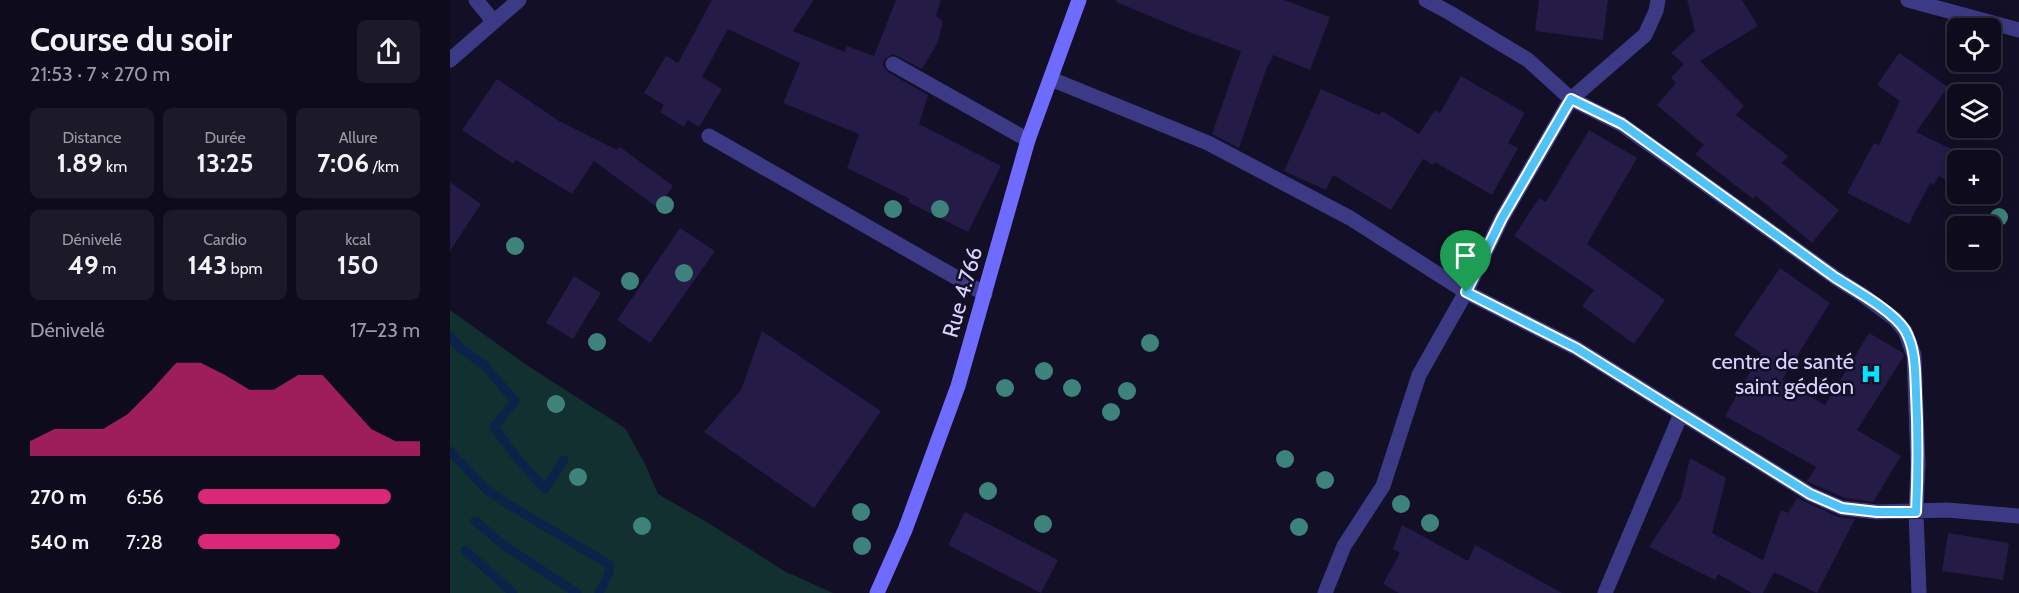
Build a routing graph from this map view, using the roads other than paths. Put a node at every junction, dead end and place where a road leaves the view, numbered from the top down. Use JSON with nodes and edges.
{"nodes":[{"id":1,"x":476,"y":0,"type":"edge"},
{"id":2,"x":519,"y":0,"type":"edge"},
{"id":3,"x":1079,"y":0,"type":"edge"},
{"id":4,"x":1426,"y":0,"type":"edge"},
{"id":5,"x":1658,"y":0,"type":"edge"},
{"id":6,"x":1908,"y":0,"type":"edge"},
{"id":7,"x":494,"y":22,"type":"junction"},
{"id":8,"x":2019,"y":30,"type":"edge"},
{"id":9,"x":450,"y":60,"type":"edge"},
{"id":10,"x":893,"y":64,"type":"dead end"},
{"id":11,"x":1051,"y":79,"type":"junction"},
{"id":12,"x":1571,"y":99,"type":"junction"},
{"id":13,"x":709,"y":136,"type":"dead end"},
{"id":14,"x":1028,"y":140,"type":"junction"},
{"id":15,"x":1466,"y":292,"type":"junction"},
{"id":16,"x":985,"y":294,"type":"junction"},
{"id":17,"x":1681,"y":414,"type":"junction"},
{"id":18,"x":1916,"y":512,"type":"junction"},
{"id":19,"x":2019,"y":516,"type":"edge"},
{"id":20,"x":878,"y":593,"type":"edge"},
{"id":21,"x":1325,"y":593,"type":"edge"},
{"id":22,"x":1605,"y":593,"type":"edge"},
{"id":23,"x":1919,"y":593,"type":"edge"}],
"edges":[{"from":1,"to":7,"type":"street"},
{"from":2,"to":7,"type":"street"},
{"from":3,"to":11,"type":"street","name":"Rue 4.766"},
{"from":4,"to":12,"type":"street"},
{"from":5,"to":12,"type":"street"},
{"from":6,"to":8,"type":"street"},
{"from":7,"to":9,"type":"street"},
{"from":10,"to":14,"type":"street"},
{"from":11,"to":14,"type":"street","name":"Rue 4.766"},
{"from":11,"to":15,"type":"street"},
{"from":12,"to":15,"type":"street"},
{"from":12,"to":18,"type":"street"},
{"from":13,"to":16,"type":"street"},
{"from":14,"to":16,"type":"street","name":"Rue 4.766"},
{"from":15,"to":17,"type":"street"},
{"from":15,"to":21,"type":"street"},
{"from":16,"to":20,"type":"street","name":"Rue 4.766"},
{"from":17,"to":18,"type":"street"},
{"from":17,"to":22,"type":"street"},
{"from":18,"to":19,"type":"street"},
{"from":18,"to":23,"type":"street"}]}
